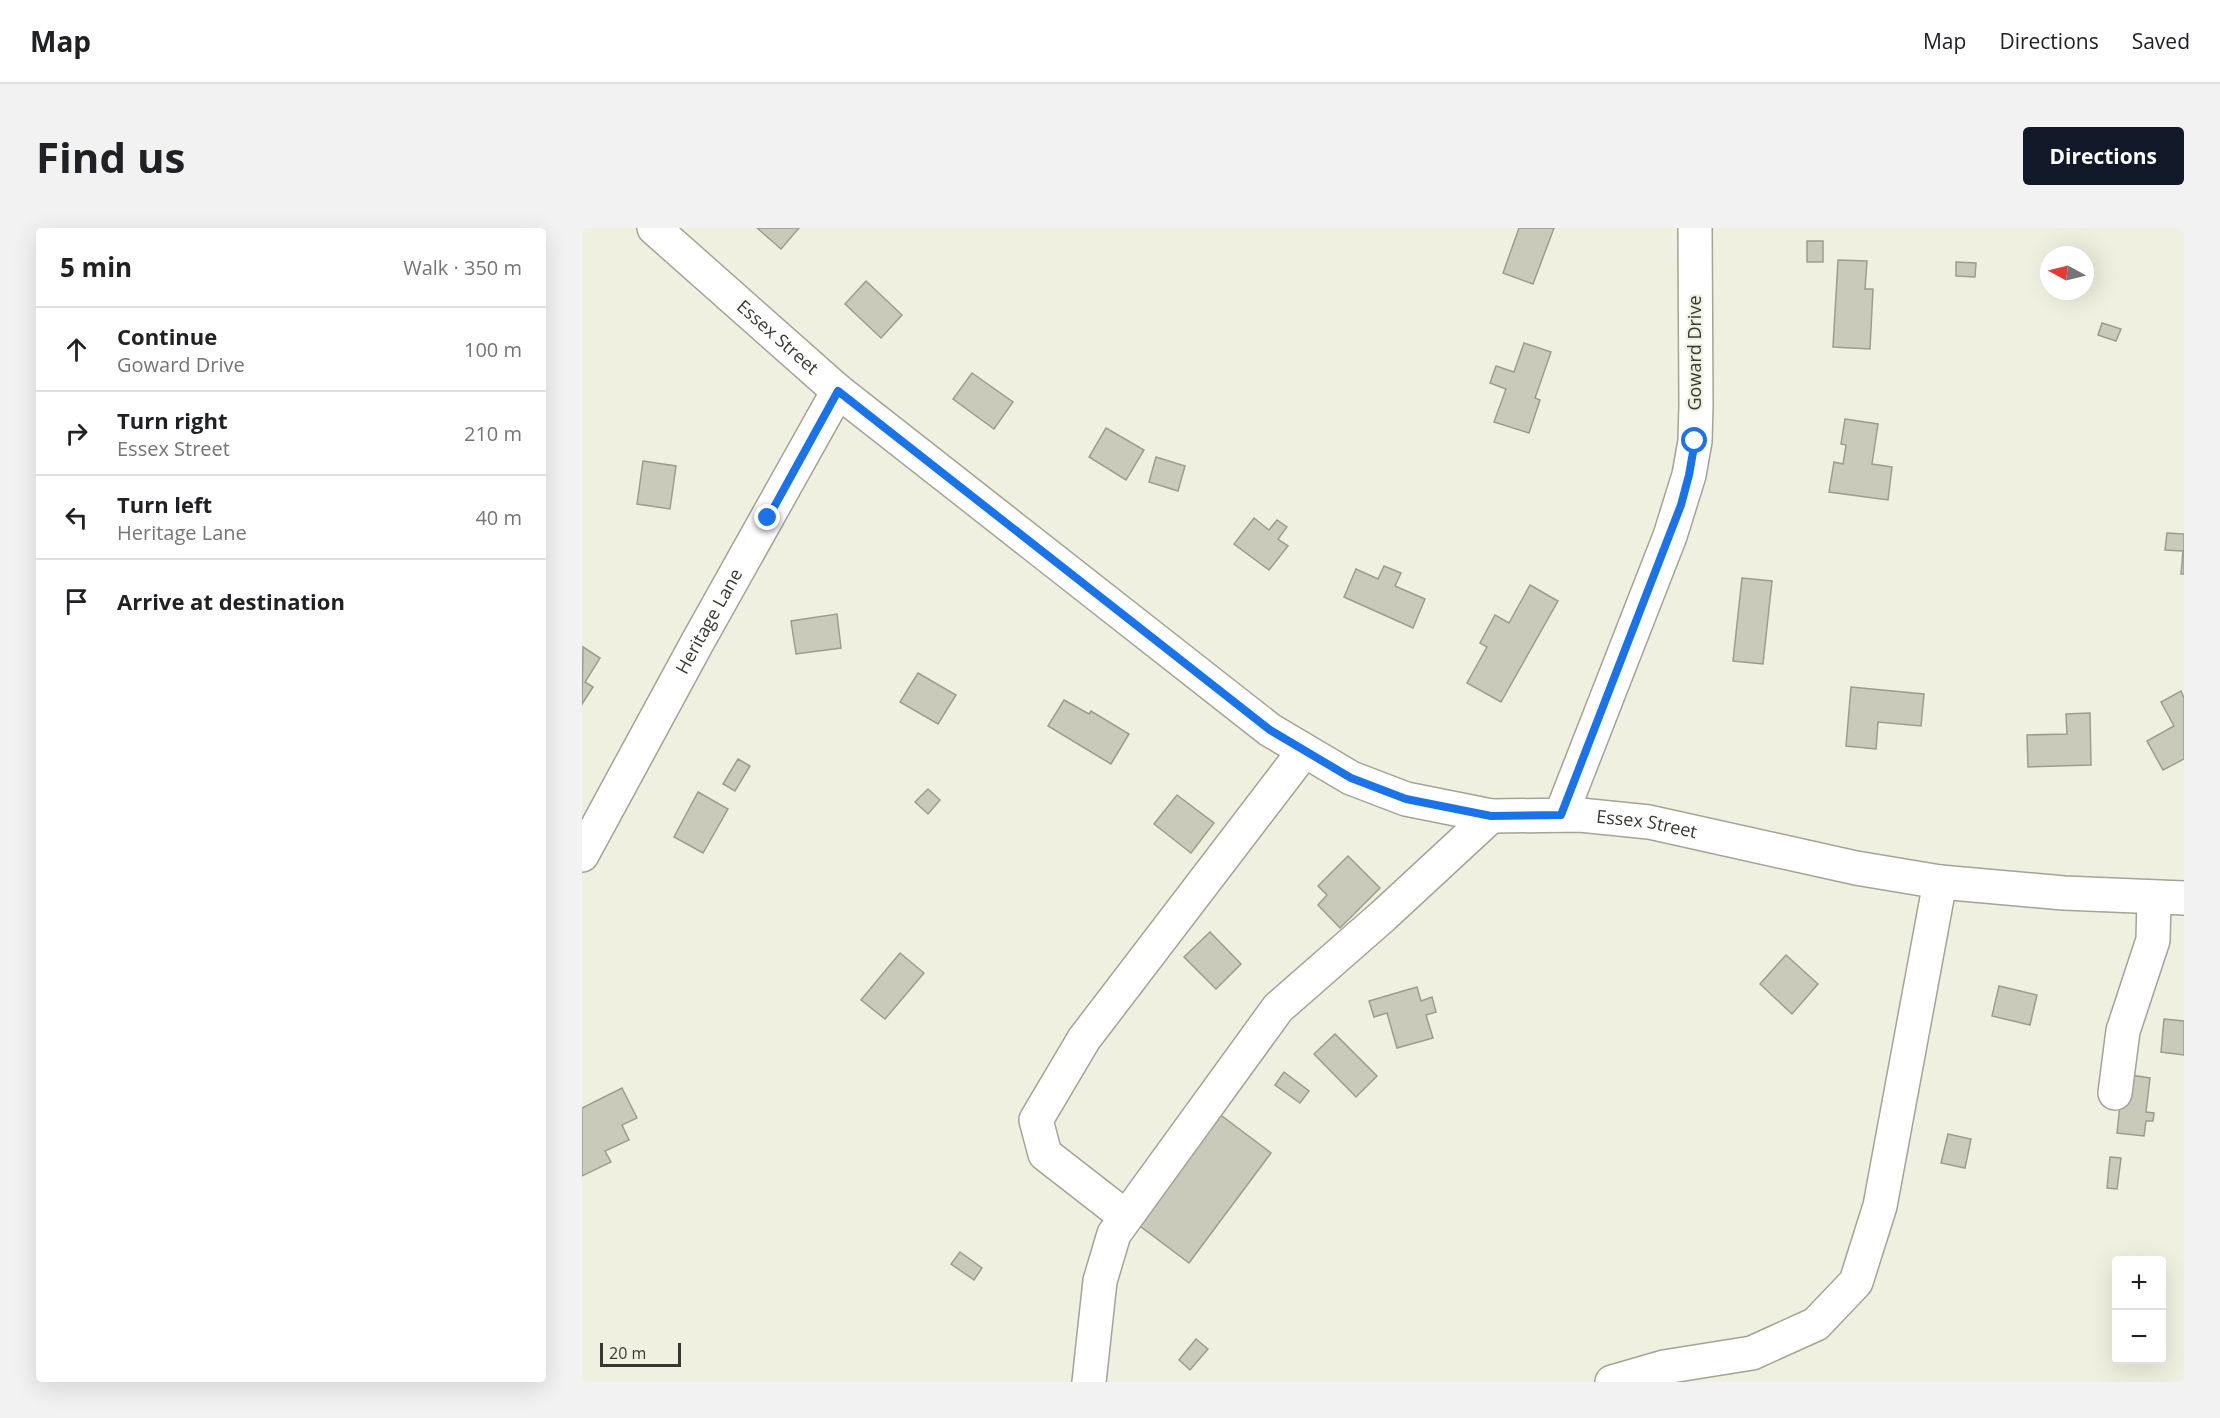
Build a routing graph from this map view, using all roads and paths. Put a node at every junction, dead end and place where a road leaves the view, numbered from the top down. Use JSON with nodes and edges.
{"nodes":[{"id":1,"x":654,"y":228,"type":"edge"},
{"id":2,"x":1695,"y":228,"type":"edge"},
{"id":3,"x":838,"y":391,"type":"junction"},
{"id":4,"x":1304,"y":751,"type":"junction"},
{"id":5,"x":1561,"y":815,"type":"junction"},
{"id":6,"x":1491,"y":816,"type":"junction"},
{"id":7,"x":582,"y":855,"type":"edge"},
{"id":8,"x":1940,"y":882,"type":"junction"},
{"id":9,"x":2169,"y":898,"type":"edge"},
{"id":10,"x":2115,"y":1093,"type":"dead end"},
{"id":11,"x":1126,"y":1217,"type":"junction"},
{"id":12,"x":1088,"y":1382,"type":"edge"},
{"id":13,"x":1612,"y":1382,"type":"edge"}],
"edges":[{"from":1,"to":3,"type":"street","name":"Essex Street"},
{"from":2,"to":5,"type":"street","name":"Goward Drive"},
{"from":3,"to":4,"type":"street","name":"Essex Street"},
{"from":3,"to":7,"type":"street","name":"Heritage Lane"},
{"from":4,"to":6,"type":"street","name":"Essex Street"},
{"from":4,"to":11,"type":"street"},
{"from":5,"to":6,"type":"street","name":"Essex Street"},
{"from":5,"to":8,"type":"street","name":"Essex Street"},
{"from":6,"to":11,"type":"street"},
{"from":8,"to":9,"type":"street","name":"Essex Street"},
{"from":8,"to":13,"type":"street"},
{"from":9,"to":10,"type":"street"},
{"from":11,"to":12,"type":"street"}]}
